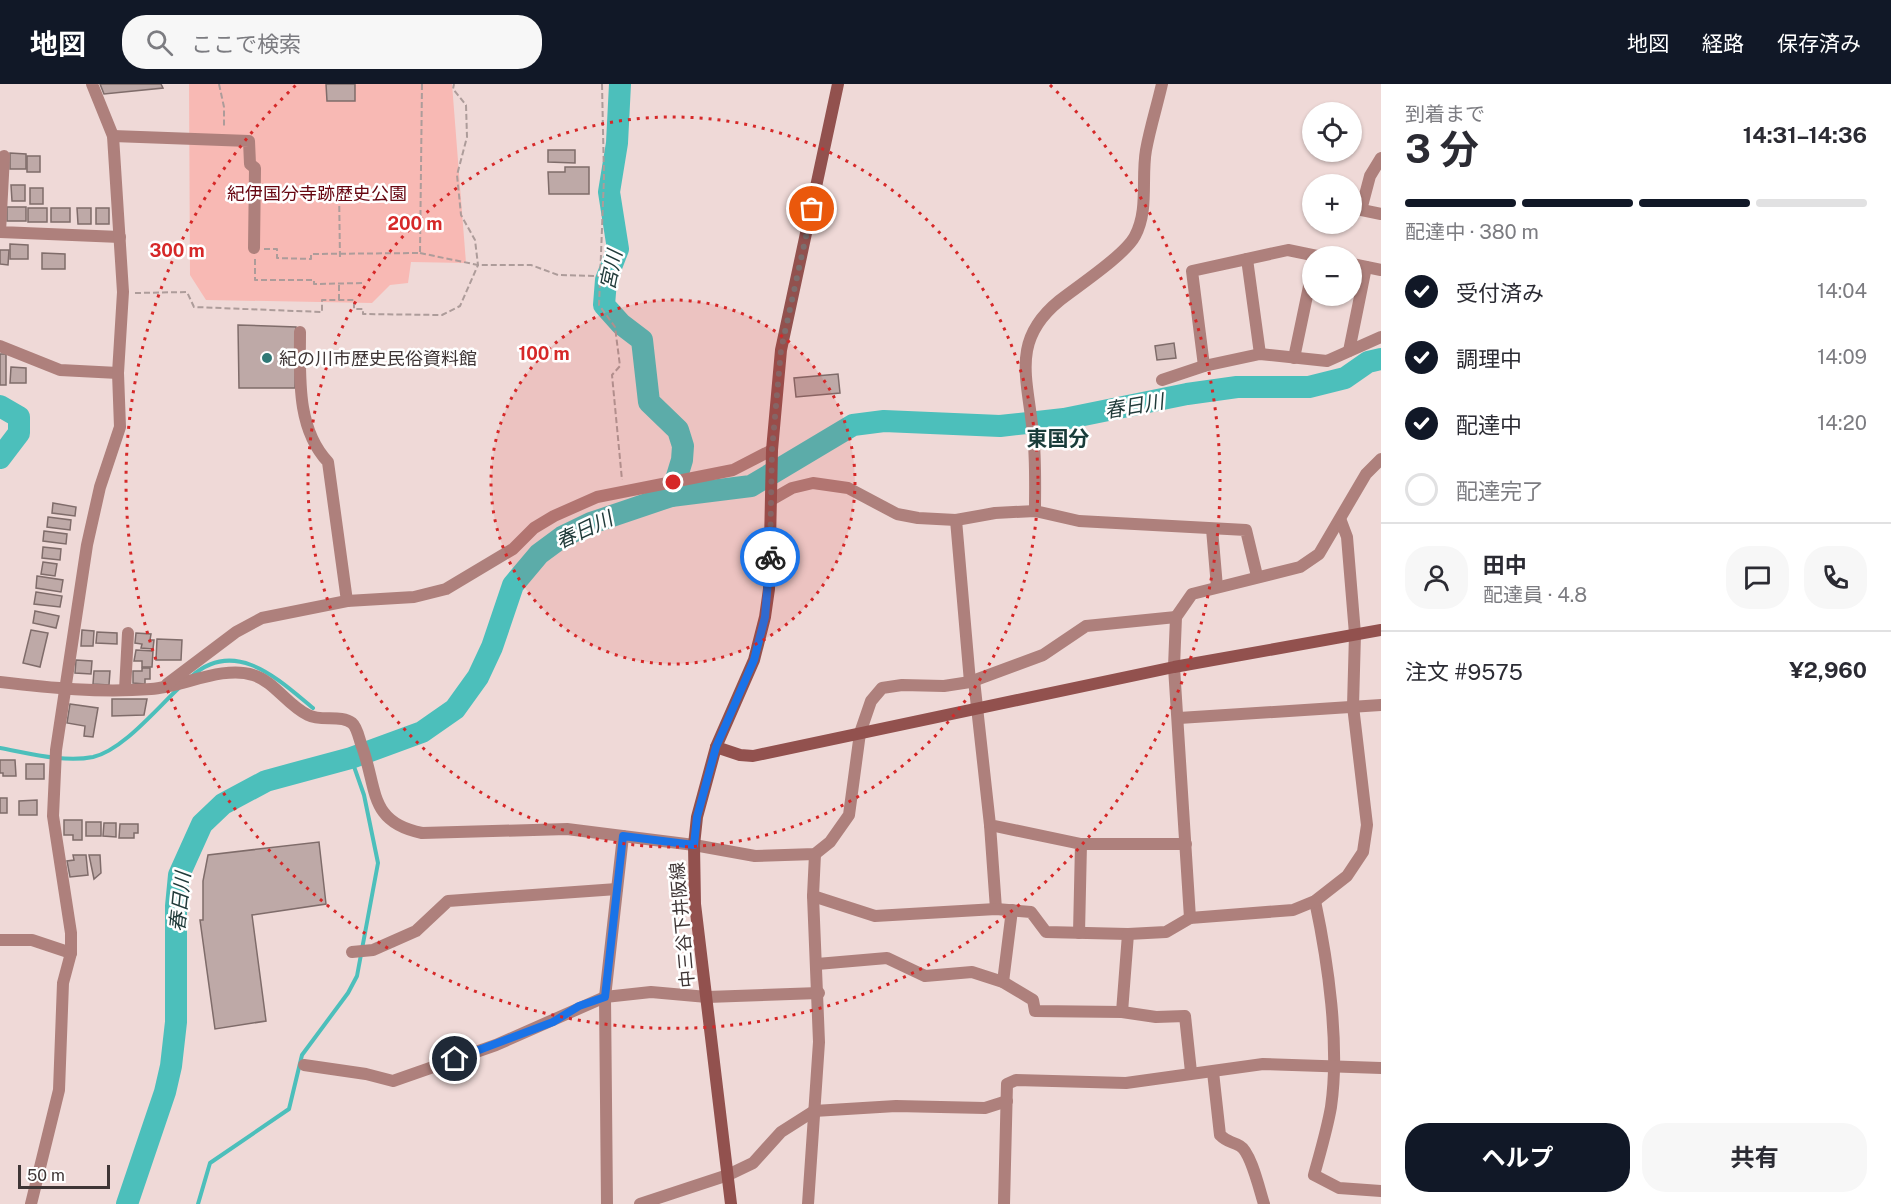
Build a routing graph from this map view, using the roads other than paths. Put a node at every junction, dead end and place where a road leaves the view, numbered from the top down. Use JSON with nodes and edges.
{"nodes":[{"id":1,"x":92,"y":84,"type":"edge"},
{"id":2,"x":838,"y":84,"type":"edge"},
{"id":3,"x":1162,"y":84,"type":"edge"},
{"id":4,"x":113,"y":136,"type":"junction"},
{"id":5,"x":4,"y":156,"type":"dead end"},
{"id":6,"x":1381,"y":158,"type":"edge"},
{"id":7,"x":1362,"y":195,"type":"edge"},
{"id":8,"x":1362,"y":210,"type":"edge"},
{"id":9,"x":1381,"y":214,"type":"edge"},
{"id":10,"x":120,"y":237,"type":"junction"},
{"id":11,"x":254,"y":248,"type":"road end"},
{"id":12,"x":1302,"y":253,"type":"edge"},
{"id":13,"x":1247,"y":259,"type":"junction"},
{"id":14,"x":1362,"y":266,"type":"edge"},
{"id":15,"x":1366,"y":267,"type":"junction"},
{"id":16,"x":1381,"y":270,"type":"edge"},
{"id":17,"x":1305,"y":306,"type":"edge"},
{"id":18,"x":300,"y":332,"type":"dead end"},
{"id":19,"x":1381,"y":337,"type":"edge"},
{"id":20,"x":0,"y":346,"type":"edge"},
{"id":21,"x":1349,"y":351,"type":"junction"},
{"id":22,"x":1260,"y":354,"type":"junction"},
{"id":23,"x":1294,"y":358,"type":"junction"},
{"id":24,"x":1204,"y":366,"type":"junction"},
{"id":25,"x":118,"y":373,"type":"junction"},
{"id":26,"x":1162,"y":380,"type":"dead end"},
{"id":27,"x":772,"y":454,"type":"junction"},
{"id":28,"x":1381,"y":459,"type":"edge"},
{"id":29,"x":771,"y":498,"type":"junction"},
{"id":30,"x":1035,"y":511,"type":"junction"},
{"id":31,"x":956,"y":520,"type":"junction"},
{"id":32,"x":1341,"y":521,"type":"junction"},
{"id":33,"x":1212,"y":529,"type":"junction"},
{"id":34,"x":1257,"y":576,"type":"junction"},
{"id":35,"x":1217,"y":587,"type":"junction"},
{"id":36,"x":347,"y":601,"type":"junction"},
{"id":37,"x":1176,"y":617,"type":"junction"},
{"id":38,"x":1381,"y":630,"type":"edge"},
{"id":39,"x":128,"y":633,"type":"dead end"},
{"id":40,"x":1355,"y":634,"type":"junction"},
{"id":41,"x":1174,"y":667,"type":"junction"},
{"id":42,"x":972,"y":681,"type":"junction"},
{"id":43,"x":0,"y":682,"type":"edge"},
{"id":44,"x":167,"y":684,"type":"junction"},
{"id":45,"x":65,"y":689,"type":"junction"},
{"id":46,"x":125,"y":690,"type":"junction"},
{"id":47,"x":1381,"y":705,"type":"edge"},
{"id":48,"x":1353,"y":706,"type":"junction"},
{"id":49,"x":977,"y":709,"type":"junction"},
{"id":50,"x":1179,"y":718,"type":"junction"},
{"id":51,"x":860,"y":733,"type":"junction"},
{"id":52,"x":716,"y":747,"type":"junction"},
{"id":53,"x":990,"y":825,"type":"junction"},
{"id":54,"x":623,"y":836,"type":"junction"},
{"id":55,"x":1081,"y":844,"type":"junction"},
{"id":56,"x":1186,"y":844,"type":"junction"},
{"id":57,"x":694,"y":845,"type":"junction"},
{"id":58,"x":815,"y":854,"type":"junction"},
{"id":59,"x":617,"y":889,"type":"junction"},
{"id":60,"x":813,"y":896,"type":"junction"},
{"id":61,"x":1315,"y":901,"type":"junction"},
{"id":62,"x":996,"y":909,"type":"junction"},
{"id":63,"x":1012,"y":910,"type":"junction"},
{"id":64,"x":1190,"y":918,"type":"junction"},
{"id":65,"x":1079,"y":933,"type":"junction"},
{"id":66,"x":1128,"y":934,"type":"junction"},
{"id":67,"x":0,"y":940,"type":"edge"},
{"id":68,"x":352,"y":952,"type":"dead end"},
{"id":69,"x":71,"y":953,"type":"junction"},
{"id":70,"x":817,"y":964,"type":"junction"},
{"id":71,"x":1003,"y":982,"type":"junction"},
{"id":72,"x":819,"y":993,"type":"junction"},
{"id":73,"x":605,"y":997,"type":"junction"},
{"id":74,"x":707,"y":997,"type":"junction"},
{"id":75,"x":1122,"y":1012,"type":"junction"},
{"id":76,"x":304,"y":1065,"type":"dead end"},
{"id":77,"x":1332,"y":1065,"type":"junction"},
{"id":78,"x":1381,"y":1068,"type":"edge"},
{"id":79,"x":1191,"y":1072,"type":"junction"},
{"id":80,"x":1213,"y":1072,"type":"junction"},
{"id":81,"x":1007,"y":1101,"type":"junction"},
{"id":82,"x":814,"y":1111,"type":"junction"},
{"id":83,"x":728,"y":1175,"type":"junction"},
{"id":84,"x":1381,"y":1191,"type":"edge"},
{"id":85,"x":31,"y":1204,"type":"edge"},
{"id":86,"x":607,"y":1204,"type":"edge"},
{"id":87,"x":640,"y":1204,"type":"edge"},
{"id":88,"x":731,"y":1204,"type":"edge"},
{"id":89,"x":808,"y":1204,"type":"edge"},
{"id":90,"x":1004,"y":1204,"type":"edge"},
{"id":91,"x":1264,"y":1204,"type":"edge"}],
"edges":[{"from":1,"to":4,"type":"street"},
{"from":2,"to":27,"type":"main road","name":"中三谷下井阪線"},
{"from":3,"to":30,"type":"street"},
{"from":4,"to":10,"type":"street"},
{"from":4,"to":11,"type":"street"},
{"from":5,"to":10,"type":"street"},
{"from":6,"to":7,"type":"street"},
{"from":8,"to":9,"type":"street"},
{"from":10,"to":25,"type":"street"},
{"from":12,"to":13,"type":"street"},
{"from":13,"to":22,"type":"street"},
{"from":13,"to":24,"type":"street"},
{"from":14,"to":15,"type":"street"},
{"from":15,"to":16,"type":"street"},
{"from":15,"to":21,"type":"street"},
{"from":17,"to":23,"type":"street"},
{"from":18,"to":36,"type":"street"},
{"from":19,"to":21,"type":"street"},
{"from":20,"to":25,"type":"street"},
{"from":21,"to":23,"type":"street"},
{"from":22,"to":23,"type":"street"},
{"from":22,"to":24,"type":"street"},
{"from":24,"to":26,"type":"street"},
{"from":25,"to":45,"type":"street"},
{"from":27,"to":29,"type":"main road","name":"中三谷下井阪線"},
{"from":27,"to":36,"type":"street"},
{"from":28,"to":32,"type":"street"},
{"from":29,"to":31,"type":"street"},
{"from":29,"to":52,"type":"main road","name":"中三谷下井阪線"},
{"from":30,"to":31,"type":"street"},
{"from":30,"to":33,"type":"street"},
{"from":31,"to":42,"type":"street"},
{"from":32,"to":34,"type":"street"},
{"from":32,"to":40,"type":"street"},
{"from":33,"to":34,"type":"street"},
{"from":33,"to":35,"type":"street"},
{"from":34,"to":35,"type":"street"},
{"from":35,"to":37,"type":"street"},
{"from":36,"to":44,"type":"street"},
{"from":37,"to":41,"type":"street"},
{"from":37,"to":42,"type":"street"},
{"from":38,"to":40,"type":"main road"},
{"from":39,"to":46,"type":"street"},
{"from":40,"to":41,"type":"main road"},
{"from":40,"to":48,"type":"street"},
{"from":41,"to":49,"type":"main road"},
{"from":41,"to":50,"type":"street"},
{"from":42,"to":49,"type":"street"},
{"from":42,"to":51,"type":"street"},
{"from":43,"to":45,"type":"street"},
{"from":44,"to":46,"type":"street"},
{"from":44,"to":54,"type":"street"},
{"from":45,"to":46,"type":"street"},
{"from":45,"to":69,"type":"street"},
{"from":47,"to":48,"type":"street"},
{"from":48,"to":50,"type":"street"},
{"from":48,"to":61,"type":"street"},
{"from":49,"to":51,"type":"main road"},
{"from":49,"to":53,"type":"street"},
{"from":50,"to":56,"type":"street"},
{"from":51,"to":52,"type":"main road"},
{"from":51,"to":58,"type":"street"},
{"from":52,"to":57,"type":"main road","name":"中三谷下井阪線"},
{"from":53,"to":55,"type":"street"},
{"from":53,"to":62,"type":"street"},
{"from":54,"to":57,"type":"street"},
{"from":54,"to":59,"type":"street"},
{"from":55,"to":56,"type":"street"},
{"from":55,"to":65,"type":"street"},
{"from":56,"to":64,"type":"street"},
{"from":57,"to":58,"type":"street"},
{"from":57,"to":74,"type":"main road","name":"中三谷下井阪線"},
{"from":58,"to":60,"type":"street"},
{"from":59,"to":68,"type":"street"},
{"from":59,"to":73,"type":"street"},
{"from":60,"to":62,"type":"street"},
{"from":60,"to":70,"type":"street"},
{"from":61,"to":64,"type":"street"},
{"from":61,"to":77,"type":"street"},
{"from":62,"to":63,"type":"street"},
{"from":63,"to":65,"type":"street"},
{"from":63,"to":71,"type":"street"},
{"from":64,"to":66,"type":"street"},
{"from":65,"to":66,"type":"street"},
{"from":66,"to":75,"type":"street"},
{"from":67,"to":69,"type":"street"},
{"from":69,"to":85,"type":"street"},
{"from":70,"to":71,"type":"street"},
{"from":70,"to":72,"type":"street"},
{"from":71,"to":75,"type":"street"},
{"from":72,"to":74,"type":"street"},
{"from":72,"to":82,"type":"street"},
{"from":73,"to":74,"type":"street"},
{"from":73,"to":76,"type":"street"},
{"from":73,"to":86,"type":"street"},
{"from":74,"to":83,"type":"main road","name":"中三谷下井阪線"},
{"from":75,"to":79,"type":"street"},
{"from":77,"to":78,"type":"street"},
{"from":77,"to":80,"type":"street"},
{"from":77,"to":84,"type":"street"},
{"from":79,"to":80,"type":"street"},
{"from":79,"to":81,"type":"street"},
{"from":80,"to":91,"type":"street"},
{"from":81,"to":82,"type":"street"},
{"from":81,"to":90,"type":"street"},
{"from":82,"to":83,"type":"street"},
{"from":82,"to":89,"type":"street"},
{"from":83,"to":87,"type":"street"},
{"from":83,"to":88,"type":"main road","name":"中三谷下井阪線"}]}
